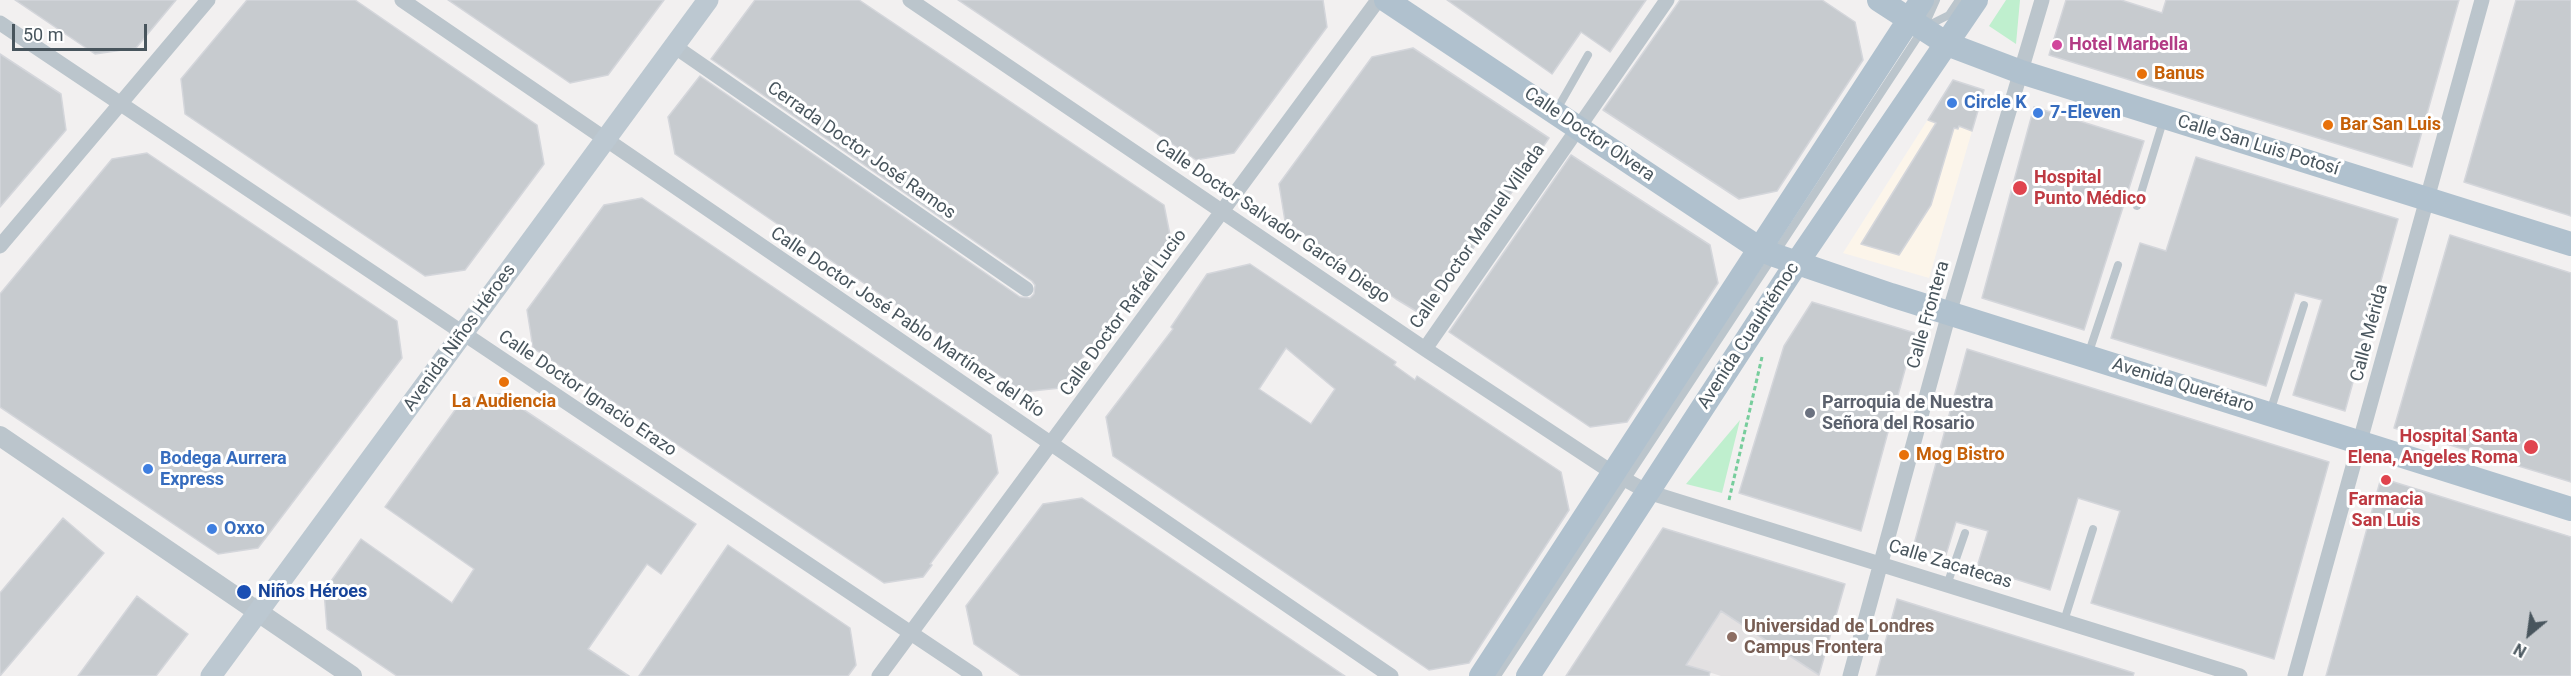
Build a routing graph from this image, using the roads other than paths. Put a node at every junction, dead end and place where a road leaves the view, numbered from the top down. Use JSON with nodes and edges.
{"nodes":[{"id":1,"x":208,"y":0,"type":"edge"},
{"id":2,"x":402,"y":0,"type":"edge"},
{"id":3,"x":708,"y":0,"type":"edge"},
{"id":4,"x":910,"y":0,"type":"edge"},
{"id":5,"x":1378,"y":0,"type":"edge"},
{"id":6,"x":1386,"y":0,"type":"edge"},
{"id":7,"x":1667,"y":0,"type":"edge"},
{"id":8,"x":1879,"y":0,"type":"edge"},
{"id":9,"x":1936,"y":0,"type":"edge"},
{"id":10,"x":1959,"y":0,"type":"edge"},
{"id":11,"x":1976,"y":0,"type":"edge"},
{"id":12,"x":2042,"y":0,"type":"edge"},
{"id":13,"x":2482,"y":0,"type":"edge"},
{"id":14,"x":1918,"y":16,"type":"edge"},
{"id":15,"x":0,"y":22,"type":"edge"},
{"id":16,"x":1947,"y":44,"type":"junction"},
{"id":17,"x":674,"y":46,"type":"junction"},
{"id":18,"x":1588,"y":55,"type":"dead end"},
{"id":19,"x":2021,"y":72,"type":"junction"},
{"id":20,"x":121,"y":104,"type":"junction"},
{"id":21,"x":1555,"y":112,"type":"junction"},
{"id":22,"x":2164,"y":117,"type":"junction"},
{"id":23,"x":1578,"y":127,"type":"junction"},
{"id":24,"x":605,"y":140,"type":"junction"},
{"id":25,"x":2427,"y":199,"type":"junction"},
{"id":26,"x":2137,"y":206,"type":"dead end"},
{"id":27,"x":1222,"y":213,"type":"junction"},
{"id":28,"x":2571,"y":244,"type":"edge"},
{"id":29,"x":0,"y":246,"type":"edge"},
{"id":30,"x":1777,"y":256,"type":"junction"},
{"id":31,"x":2118,"y":265,"type":"dead end"},
{"id":32,"x":1026,"y":289,"type":"dead end"},
{"id":33,"x":2304,"y":305,"type":"dead end"},
{"id":34,"x":1950,"y":313,"type":"junction"},
{"id":35,"x":463,"y":334,"type":"junction"},
{"id":36,"x":1425,"y":349,"type":"junction"},
{"id":37,"x":2087,"y":356,"type":"junction"},
{"id":38,"x":2269,"y":413,"type":"junction"},
{"id":39,"x":0,"y":436,"type":"edge"},
{"id":40,"x":2360,"y":442,"type":"junction"},
{"id":41,"x":1051,"y":445,"type":"junction"},
{"id":42,"x":1630,"y":482,"type":"junction"},
{"id":43,"x":2571,"y":508,"type":"edge"},
{"id":44,"x":2093,"y":529,"type":"dead end"},
{"id":45,"x":1965,"y":533,"type":"dead end"},
{"id":46,"x":1881,"y":564,"type":"junction"},
{"id":47,"x":1947,"y":585,"type":"junction"},
{"id":48,"x":258,"y":614,"type":"junction"},
{"id":49,"x":2064,"y":621,"type":"junction"},
{"id":50,"x":911,"y":633,"type":"junction"},
{"id":51,"x":2204,"y":671,"type":"edge"},
{"id":52,"x":211,"y":676,"type":"edge"},
{"id":53,"x":352,"y":676,"type":"edge"},
{"id":54,"x":879,"y":676,"type":"edge"},
{"id":55,"x":975,"y":676,"type":"edge"},
{"id":56,"x":1391,"y":676,"type":"edge"},
{"id":57,"x":1481,"y":676,"type":"edge"},
{"id":58,"x":1497,"y":676,"type":"edge"},
{"id":59,"x":1528,"y":676,"type":"edge"},
{"id":60,"x":1850,"y":676,"type":"edge"},
{"id":61,"x":2240,"y":676,"type":"edge"},
{"id":62,"x":2295,"y":676,"type":"edge"}],
"edges":[{"from":1,"to":20,"type":"street"},
{"from":2,"to":24,"type":"street","name":"Calle Doctor José Pablo Martínez del Río"},
{"from":3,"to":17,"type":"main road","name":"Avenida Niños Héroes"},
{"from":4,"to":27,"type":"street","name":"Calle Doctor Salvador García Diego"},
{"from":5,"to":27,"type":"street","name":"Calle Doctor Rafaél Lucio"},
{"from":6,"to":21,"type":"main road","name":"Calle Doctor Olvera"},
{"from":7,"to":23,"type":"street","name":"Calle Doctor Manuel Villada"},
{"from":8,"to":14,"type":"main road","name":"Calle San Luis Potosí"},
{"from":9,"to":14,"type":"lane"},
{"from":10,"to":14,"type":"lane"},
{"from":11,"to":16,"type":"main road","name":"Avenida Cuauhtémoc"},
{"from":12,"to":19,"type":"street","name":"Calle Frontera"},
{"from":13,"to":25,"type":"street","name":"Calle Mérida"},
{"from":14,"to":16,"type":"main road","name":"Calle San Luis Potosí"},
{"from":14,"to":30,"type":"main road","name":"Avenida Cuauhtémoc"},
{"from":15,"to":20,"type":"street","name":"Calle Doctor Ignacio Erazo"},
{"from":16,"to":19,"type":"main road","name":"Calle San Luis Potosí"},
{"from":16,"to":30,"type":"main road","name":"Avenida Cuauhtémoc"},
{"from":17,"to":24,"type":"main road","name":"Avenida Niños Héroes"},
{"from":17,"to":32,"type":"street","name":"Cerrada Doctor José Ramos"},
{"from":18,"to":21,"type":"lane"},
{"from":19,"to":22,"type":"main road","name":"Calle San Luis Potosí"},
{"from":19,"to":34,"type":"street","name":"Calle Frontera"},
{"from":20,"to":29,"type":"street"},
{"from":20,"to":35,"type":"street","name":"Calle Doctor Ignacio Erazo"},
{"from":21,"to":23,"type":"main road","name":"Calle Doctor Olvera"},
{"from":22,"to":25,"type":"main road","name":"Calle San Luis Potosí"},
{"from":22,"to":26,"type":"lane"},
{"from":23,"to":30,"type":"main road","name":"Calle Doctor Olvera"},
{"from":23,"to":36,"type":"street","name":"Calle Doctor Manuel Villada"},
{"from":24,"to":35,"type":"main road","name":"Avenida Niños Héroes"},
{"from":24,"to":41,"type":"street","name":"Calle Doctor José Pablo Martínez del Río"},
{"from":25,"to":28,"type":"main road","name":"Calle San Luis Potosí"},
{"from":25,"to":40,"type":"street","name":"Calle Mérida"},
{"from":27,"to":36,"type":"street","name":"Calle Doctor Salvador García Diego"},
{"from":27,"to":41,"type":"street","name":"Calle Doctor Rafaél Lucio"},
{"from":30,"to":34,"type":"main road","name":"Avenida Querétaro"},
{"from":30,"to":42,"type":"main road","name":"Avenida Cuauhtémoc"},
{"from":30,"to":42,"type":"main road","name":"Avenida Cuauhtémoc"},
{"from":31,"to":37,"type":"lane"},
{"from":33,"to":38,"type":"lane"},
{"from":34,"to":37,"type":"main road","name":"Avenida Querétaro"},
{"from":34,"to":46,"type":"street","name":"Calle Frontera"},
{"from":35,"to":48,"type":"main road","name":"Avenida Niños Héroes"},
{"from":35,"to":50,"type":"street","name":"Calle Doctor Ignacio Erazo"},
{"from":36,"to":42,"type":"street","name":"Calle Doctor Salvador García Diego"},
{"from":37,"to":38,"type":"main road","name":"Avenida Querétaro"},
{"from":38,"to":40,"type":"main road","name":"Avenida Querétaro"},
{"from":39,"to":48,"type":"street"},
{"from":40,"to":43,"type":"main road","name":"Avenida Querétaro"},
{"from":40,"to":62,"type":"street","name":"Calle Mérida"},
{"from":41,"to":50,"type":"street","name":"Calle Doctor Rafaél Lucio"},
{"from":41,"to":56,"type":"street","name":"Calle Doctor José Pablo Martínez del Río"},
{"from":42,"to":46,"type":"street","name":"Calle Zacatecas"},
{"from":42,"to":57,"type":"main road","name":"Avenida Cuauhtémoc"},
{"from":42,"to":58,"type":"lane"},
{"from":42,"to":59,"type":"main road","name":"Avenida Cuauhtémoc"},
{"from":44,"to":49,"type":"lane"},
{"from":45,"to":47,"type":"lane"},
{"from":46,"to":47,"type":"street","name":"Calle Zacatecas"},
{"from":46,"to":60,"type":"street","name":"Calle Frontera"},
{"from":47,"to":49,"type":"street","name":"Calle Zacatecas"},
{"from":48,"to":52,"type":"main road","name":"Avenida Niños Héroes"},
{"from":48,"to":53,"type":"street"},
{"from":49,"to":51,"type":"street","name":"Calle Zacatecas"},
{"from":50,"to":54,"type":"street","name":"Calle Doctor Rafaél Lucio"},
{"from":50,"to":55,"type":"street","name":"Calle Doctor Ignacio Erazo"},
{"from":51,"to":61,"type":"street","name":"Calle Zacatecas"}]}
